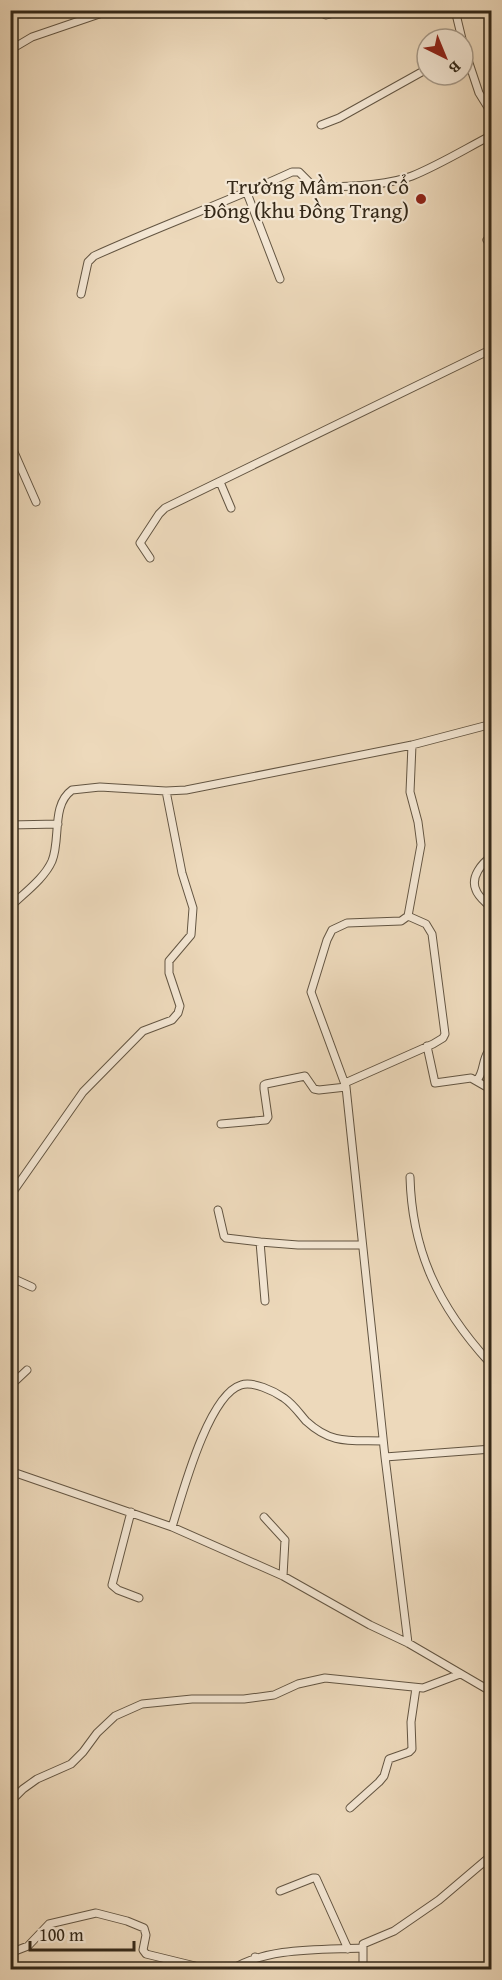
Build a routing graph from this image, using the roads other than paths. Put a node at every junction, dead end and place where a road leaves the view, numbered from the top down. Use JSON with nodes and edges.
{"nodes":[{"id":1,"x":111,"y":10,"type":"edge"},
{"id":2,"x":316,"y":10,"type":"edge"},
{"id":3,"x":346,"y":10,"type":"edge"},
{"id":4,"x":456,"y":10,"type":"edge"},
{"id":5,"x":460,"y":27,"type":"edge"},
{"id":6,"x":10,"y":50,"type":"edge"},
{"id":7,"x":415,"y":76,"type":"edge"},
{"id":8,"x":475,"y":82,"type":"edge"},
{"id":9,"x":492,"y":114,"type":"edge"},
{"id":10,"x":321,"y":125,"type":"dead end"},
{"id":11,"x":492,"y":135,"type":"edge"},
{"id":12,"x":247,"y":193,"type":"junction"},
{"id":13,"x":492,"y":236,"type":"edge"},
{"id":14,"x":492,"y":248,"type":"edge"},
{"id":15,"x":280,"y":279,"type":"dead end"},
{"id":16,"x":81,"y":294,"type":"dead end"},
{"id":17,"x":492,"y":350,"type":"edge"},
{"id":18,"x":10,"y":443,"type":"edge"},
{"id":19,"x":220,"y":482,"type":"junction"},
{"id":20,"x":36,"y":502,"type":"dead end"},
{"id":21,"x":231,"y":508,"type":"dead end"},
{"id":22,"x":150,"y":558,"type":"dead end"},
{"id":23,"x":492,"y":724,"type":"edge"},
{"id":24,"x":412,"y":746,"type":"junction"},
{"id":25,"x":166,"y":791,"type":"junction"},
{"id":26,"x":58,"y":824,"type":"junction"},
{"id":27,"x":10,"y":825,"type":"edge"},
{"id":28,"x":492,"y":856,"type":"edge"},
{"id":29,"x":10,"y":907,"type":"edge"},
{"id":30,"x":492,"y":909,"type":"edge"},
{"id":31,"x":408,"y":916,"type":"junction"},
{"id":32,"x":427,"y":1046,"type":"junction"},
{"id":33,"x":488,"y":1052,"type":"dead end"},
{"id":34,"x":477,"y":1080,"type":"junction"},
{"id":35,"x":345,"y":1085,"type":"junction"},
{"id":36,"x":492,"y":1090,"type":"edge"},
{"id":37,"x":222,"y":1124,"type":"dead end"},
{"id":38,"x":410,"y":1176,"type":"dead end"},
{"id":39,"x":10,"y":1196,"type":"edge"},
{"id":40,"x":218,"y":1210,"type":"dead end"},
{"id":41,"x":260,"y":1242,"type":"junction"},
{"id":42,"x":362,"y":1245,"type":"junction"},
{"id":43,"x":10,"y":1277,"type":"edge"},
{"id":44,"x":32,"y":1287,"type":"dead end"},
{"id":45,"x":266,"y":1301,"type":"dead end"},
{"id":46,"x":492,"y":1369,"type":"edge"},
{"id":47,"x":27,"y":1370,"type":"dead end"},
{"id":48,"x":10,"y":1386,"type":"edge"},
{"id":49,"x":383,"y":1441,"type":"junction"},
{"id":50,"x":492,"y":1449,"type":"edge"},
{"id":51,"x":385,"y":1457,"type":"junction"},
{"id":52,"x":10,"y":1471,"type":"edge"},
{"id":53,"x":131,"y":1512,"type":"junction"},
{"id":54,"x":264,"y":1517,"type":"dead end"},
{"id":55,"x":172,"y":1527,"type":"junction"},
{"id":56,"x":284,"y":1576,"type":"junction"},
{"id":57,"x":139,"y":1598,"type":"dead end"},
{"id":58,"x":408,"y":1643,"type":"junction"},
{"id":59,"x":460,"y":1674,"type":"junction"},
{"id":60,"x":416,"y":1688,"type":"junction"},
{"id":61,"x":492,"y":1692,"type":"edge"},
{"id":62,"x":489,"y":1792,"type":"dead end"},
{"id":63,"x":492,"y":1801,"type":"edge"},
{"id":64,"x":10,"y":1802,"type":"edge"},
{"id":65,"x":350,"y":1808,"type":"dead end"},
{"id":66,"x":492,"y":1856,"type":"edge"},
{"id":67,"x":280,"y":1891,"type":"dead end"},
{"id":68,"x":362,"y":1948,"type":"junction"},
{"id":69,"x":348,"y":1949,"type":"junction"},
{"id":70,"x":10,"y":1953,"type":"edge"},
{"id":71,"x":255,"y":1957,"type":"junction"},
{"id":72,"x":194,"y":1970,"type":"edge"},
{"id":73,"x":231,"y":1970,"type":"edge"},
{"id":74,"x":256,"y":1970,"type":"edge"},
{"id":75,"x":363,"y":1970,"type":"edge"}],
"edges":[{"from":1,"to":6,"type":"street"},
{"from":2,"to":3,"type":"street"},
{"from":4,"to":5,"type":"street"},
{"from":7,"to":10,"type":"street"},
{"from":8,"to":9,"type":"street"},
{"from":11,"to":12,"type":"street"},
{"from":12,"to":15,"type":"street"},
{"from":12,"to":16,"type":"street"},
{"from":13,"to":14,"type":"street"},
{"from":17,"to":19,"type":"street"},
{"from":18,"to":20,"type":"street"},
{"from":19,"to":21,"type":"street"},
{"from":19,"to":22,"type":"street"},
{"from":23,"to":24,"type":"street"},
{"from":24,"to":25,"type":"street"},
{"from":24,"to":31,"type":"street"},
{"from":25,"to":26,"type":"street"},
{"from":25,"to":39,"type":"street"},
{"from":26,"to":27,"type":"street"},
{"from":26,"to":29,"type":"street"},
{"from":28,"to":30,"type":"street"},
{"from":31,"to":32,"type":"street"},
{"from":31,"to":35,"type":"street"},
{"from":32,"to":34,"type":"street"},
{"from":32,"to":35,"type":"street"},
{"from":33,"to":34,"type":"street"},
{"from":34,"to":36,"type":"street"},
{"from":35,"to":37,"type":"street"},
{"from":35,"to":42,"type":"street"},
{"from":38,"to":46,"type":"street"},
{"from":40,"to":41,"type":"street"},
{"from":41,"to":42,"type":"street"},
{"from":41,"to":45,"type":"street"},
{"from":42,"to":49,"type":"street"},
{"from":43,"to":44,"type":"street"},
{"from":47,"to":48,"type":"street"},
{"from":49,"to":51,"type":"street"},
{"from":49,"to":55,"type":"street"},
{"from":50,"to":51,"type":"street"},
{"from":51,"to":58,"type":"street"},
{"from":52,"to":53,"type":"street"},
{"from":53,"to":55,"type":"street"},
{"from":53,"to":57,"type":"street"},
{"from":54,"to":56,"type":"street"},
{"from":55,"to":56,"type":"street"},
{"from":56,"to":58,"type":"street"},
{"from":58,"to":59,"type":"street"},
{"from":59,"to":60,"type":"street"},
{"from":59,"to":61,"type":"street"},
{"from":60,"to":64,"type":"street"},
{"from":60,"to":65,"type":"street"},
{"from":62,"to":63,"type":"street"},
{"from":66,"to":68,"type":"street"},
{"from":67,"to":69,"type":"street"},
{"from":68,"to":69,"type":"street"},
{"from":68,"to":75,"type":"street"},
{"from":69,"to":71,"type":"street"},
{"from":70,"to":72,"type":"street"},
{"from":71,"to":73,"type":"street"},
{"from":71,"to":74,"type":"street"}]}
